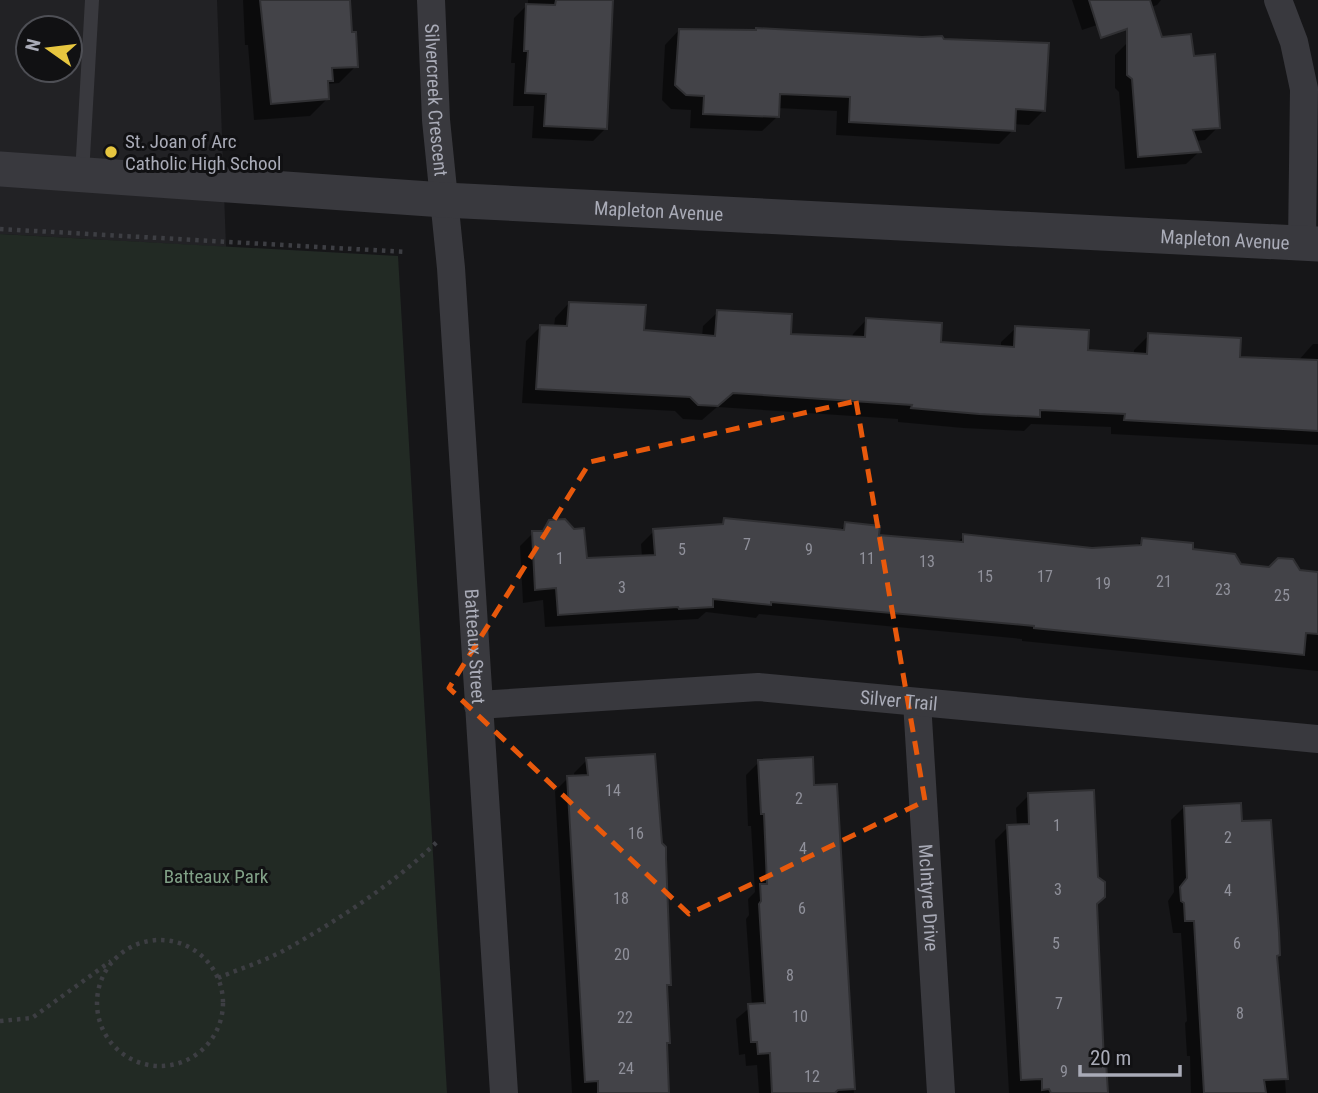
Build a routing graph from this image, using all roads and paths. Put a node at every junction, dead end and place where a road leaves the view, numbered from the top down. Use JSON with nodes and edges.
{"nodes":[{"id":1,"x":92,"y":0,"type":"edge"},
{"id":2,"x":430,"y":0,"type":"edge"},
{"id":3,"x":1278,"y":0,"type":"edge"},
{"id":4,"x":0,"y":170,"type":"edge"},
{"id":5,"x":82,"y":174,"type":"junction"},
{"id":6,"x":444,"y":200,"type":"junction"},
{"id":7,"x":0,"y":229,"type":"edge"},
{"id":8,"x":1310,"y":243,"type":"edge"},
{"id":9,"x":407,"y":252,"type":"dead end"},
{"id":10,"x":917,"y":702,"type":"junction"},
{"id":11,"x":478,"y":705,"type":"junction"},
{"id":12,"x":1318,"y":739,"type":"edge"},
{"id":13,"x":437,"y":842,"type":"dead end"},
{"id":14,"x":114,"y":959,"type":"junction"},
{"id":15,"x":218,"y":978,"type":"junction"},
{"id":16,"x":0,"y":1021,"type":"edge"},
{"id":17,"x":504,"y":1093,"type":"edge"},
{"id":18,"x":941,"y":1093,"type":"edge"}],
"edges":[{"from":1,"to":5,"type":"lane"},
{"from":2,"to":6,"type":"street","name":"Silvercreek Crescent"},
{"from":3,"to":8,"type":"street"},
{"from":4,"to":5,"type":"street","name":"Mapleton Avenue"},
{"from":5,"to":6,"type":"street","name":"Mapleton Avenue"},
{"from":6,"to":8,"type":"street","name":"Mapleton Avenue"},
{"from":6,"to":11,"type":"street","name":"Batteaux Street"},
{"from":7,"to":9,"type":"path"},
{"from":10,"to":11,"type":"street","name":"Silver Trail"},
{"from":10,"to":12,"type":"street","name":"Silver Trail"},
{"from":10,"to":18,"type":"street","name":"McIntyre Drive"},
{"from":11,"to":17,"type":"street","name":"Batteaux Street"},
{"from":13,"to":15,"type":"path"},
{"from":14,"to":15,"type":"path"},
{"from":14,"to":15,"type":"path"},
{"from":14,"to":16,"type":"path"}]}
